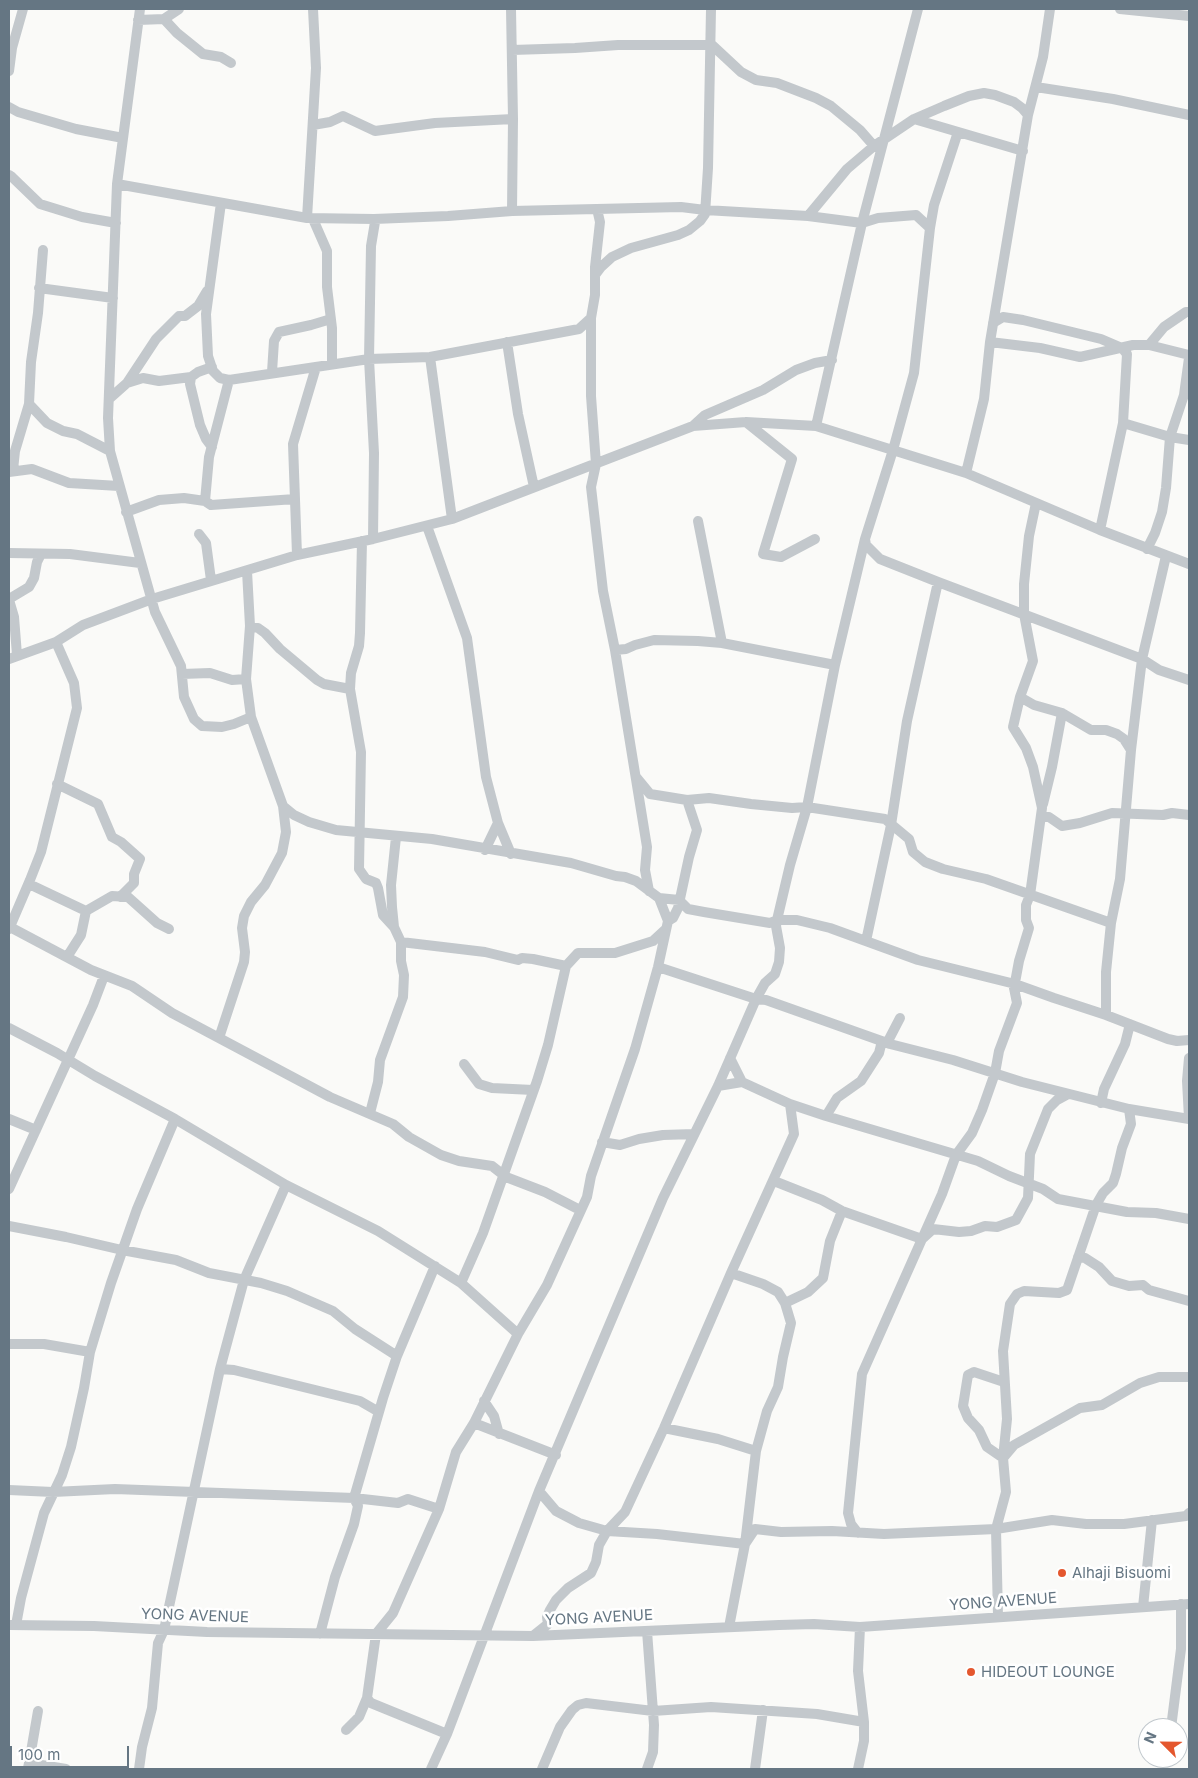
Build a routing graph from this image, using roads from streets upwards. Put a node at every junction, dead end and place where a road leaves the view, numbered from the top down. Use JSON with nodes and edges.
{"nodes":[{"id":1,"x":23,"y":9,"type":"edge"},
{"id":2,"x":140,"y":9,"type":"edge"},
{"id":3,"x":179,"y":9,"type":"edge"},
{"id":4,"x":313,"y":9,"type":"edge"},
{"id":5,"x":511,"y":9,"type":"edge"},
{"id":6,"x":711,"y":9,"type":"edge"},
{"id":7,"x":918,"y":9,"type":"edge"},
{"id":8,"x":1050,"y":9,"type":"edge"},
{"id":9,"x":1120,"y":9,"type":"edge"},
{"id":10,"x":1126,"y":9,"type":"edge"},
{"id":11,"x":1189,"y":16,"type":"edge"},
{"id":12,"x":164,"y":19,"type":"junction"},
{"id":13,"x":138,"y":20,"type":"junction"},
{"id":14,"x":712,"y":46,"type":"junction"},
{"id":15,"x":512,"y":50,"type":"junction"},
{"id":16,"x":231,"y":63,"type":"dead end"},
{"id":17,"x":9,"y":71,"type":"edge"},
{"id":18,"x":1036,"y":87,"type":"junction"},
{"id":19,"x":9,"y":107,"type":"edge"},
{"id":20,"x":1028,"y":115,"type":"junction"},
{"id":21,"x":1189,"y":115,"type":"edge"},
{"id":22,"x":513,"y":120,"type":"junction"},
{"id":23,"x":914,"y":120,"type":"junction"},
{"id":24,"x":313,"y":125,"type":"junction"},
{"id":25,"x":958,"y":132,"type":"junction"},
{"id":26,"x":123,"y":138,"type":"junction"},
{"id":27,"x":879,"y":143,"type":"junction"},
{"id":28,"x":1023,"y":151,"type":"junction"},
{"id":29,"x":9,"y":175,"type":"edge"},
{"id":30,"x":117,"y":184,"type":"junction"},
{"id":31,"x":221,"y":203,"type":"junction"},
{"id":32,"x":597,"y":209,"type":"junction"},
{"id":33,"x":704,"y":210,"type":"junction"},
{"id":34,"x":512,"y":211,"type":"junction"},
{"id":35,"x":808,"y":216,"type":"junction"},
{"id":36,"x":310,"y":218,"type":"junction"},
{"id":37,"x":374,"y":219,"type":"junction"},
{"id":38,"x":116,"y":223,"type":"junction"},
{"id":39,"x":862,"y":223,"type":"junction"},
{"id":40,"x":930,"y":228,"type":"junction"},
{"id":41,"x":43,"y":250,"type":"dead end"},
{"id":42,"x":595,"y":275,"type":"junction"},
{"id":43,"x":210,"y":286,"type":"junction"},
{"id":44,"x":39,"y":288,"type":"junction"},
{"id":45,"x":113,"y":298,"type":"junction"},
{"id":46,"x":1189,"y":312,"type":"edge"},
{"id":47,"x":591,"y":318,"type":"junction"},
{"id":48,"x":331,"y":319,"type":"junction"},
{"id":49,"x":994,"y":323,"type":"junction"},
{"id":50,"x":508,"y":342,"type":"junction"},
{"id":51,"x":990,"y":342,"type":"junction"},
{"id":52,"x":1149,"y":346,"type":"junction"},
{"id":53,"x":1122,"y":348,"type":"junction"},
{"id":54,"x":430,"y":357,"type":"junction"},
{"id":55,"x":1189,"y":357,"type":"edge"},
{"id":56,"x":369,"y":359,"type":"junction"},
{"id":57,"x":832,"y":360,"type":"junction"},
{"id":58,"x":332,"y":364,"type":"junction"},
{"id":59,"x":212,"y":367,"type":"junction"},
{"id":60,"x":316,"y":368,"type":"junction"},
{"id":61,"x":272,"y":372,"type":"junction"},
{"id":62,"x":191,"y":378,"type":"junction"},
{"id":63,"x":229,"y":380,"type":"junction"},
{"id":64,"x":127,"y":383,"type":"junction"},
{"id":65,"x":109,"y":399,"type":"junction"},
{"id":66,"x":29,"y":404,"type":"junction"},
{"id":67,"x":746,"y":422,"type":"junction"},
{"id":68,"x":1123,"y":423,"type":"junction"},
{"id":69,"x":693,"y":426,"type":"junction"},
{"id":70,"x":816,"y":426,"type":"junction"},
{"id":71,"x":1170,"y":437,"type":"junction"},
{"id":72,"x":1189,"y":440,"type":"edge"},
{"id":73,"x":212,"y":447,"type":"junction"},
{"id":74,"x":893,"y":450,"type":"junction"},
{"id":75,"x":110,"y":451,"type":"junction"},
{"id":76,"x":596,"y":464,"type":"junction"},
{"id":77,"x":11,"y":471,"type":"edge"},
{"id":78,"x":966,"y":473,"type":"junction"},
{"id":79,"x":119,"y":486,"type":"junction"},
{"id":80,"x":534,"y":487,"type":"junction"},
{"id":81,"x":295,"y":499,"type":"junction"},
{"id":82,"x":205,"y":501,"type":"junction"},
{"id":83,"x":1036,"y":502,"type":"junction"},
{"id":84,"x":126,"y":512,"type":"junction"},
{"id":85,"x":452,"y":519,"type":"junction"},
{"id":86,"x":698,"y":521,"type":"dead end"},
{"id":87,"x":427,"y":526,"type":"junction"},
{"id":88,"x":1100,"y":530,"type":"junction"},
{"id":89,"x":199,"y":534,"type":"dead end"},
{"id":90,"x":815,"y":539,"type":"dead end"},
{"id":91,"x":865,"y":539,"type":"junction"},
{"id":92,"x":368,"y":540,"type":"junction"},
{"id":93,"x":1147,"y":549,"type":"junction"},
{"id":94,"x":9,"y":553,"type":"edge"},
{"id":95,"x":41,"y":554,"type":"junction"},
{"id":96,"x":297,"y":555,"type":"junction"},
{"id":97,"x":1166,"y":556,"type":"junction"},
{"id":98,"x":140,"y":563,"type":"junction"},
{"id":99,"x":1189,"y":564,"type":"edge"},
{"id":100,"x":247,"y":571,"type":"junction"},
{"id":101,"x":211,"y":580,"type":"junction"},
{"id":102,"x":938,"y":582,"type":"junction"},
{"id":103,"x":152,"y":599,"type":"junction"},
{"id":104,"x":9,"y":600,"type":"edge"},
{"id":105,"x":1024,"y":614,"type":"junction"},
{"id":106,"x":250,"y":626,"type":"junction"},
{"id":107,"x":56,"y":642,"type":"junction"},
{"id":108,"x":722,"y":643,"type":"junction"},
{"id":109,"x":615,"y":650,"type":"junction"},
{"id":110,"x":13,"y":657,"type":"edge"},
{"id":111,"x":1142,"y":659,"type":"junction"},
{"id":112,"x":835,"y":665,"type":"junction"},
{"id":113,"x":182,"y":674,"type":"junction"},
{"id":114,"x":246,"y":680,"type":"junction"},
{"id":115,"x":1189,"y":680,"type":"edge"},
{"id":116,"x":350,"y":689,"type":"junction"},
{"id":117,"x":1020,"y":696,"type":"junction"},
{"id":118,"x":1062,"y":712,"type":"junction"},
{"id":119,"x":250,"y":717,"type":"junction"},
{"id":120,"x":1131,"y":750,"type":"junction"},
{"id":121,"x":636,"y":776,"type":"junction"},
{"id":122,"x":57,"y":784,"type":"junction"},
{"id":123,"x":650,"y":794,"type":"junction"},
{"id":124,"x":687,"y":800,"type":"junction"},
{"id":125,"x":640,"y":805,"type":"junction"},
{"id":126,"x":284,"y":806,"type":"junction"},
{"id":127,"x":807,"y":807,"type":"junction"},
{"id":128,"x":1041,"y":813,"type":"junction"},
{"id":129,"x":1126,"y":814,"type":"junction"},
{"id":130,"x":1189,"y":815,"type":"edge"},
{"id":131,"x":498,"y":823,"type":"junction"},
{"id":132,"x":891,"y":825,"type":"junction"},
{"id":133,"x":361,"y":833,"type":"junction"},
{"id":134,"x":396,"y":837,"type":"junction"},
{"id":135,"x":485,"y":850,"type":"junction"},
{"id":136,"x":511,"y":854,"type":"junction"},
{"id":137,"x":29,"y":884,"type":"junction"},
{"id":138,"x":649,"y":891,"type":"junction"},
{"id":139,"x":1030,"y":895,"type":"junction"},
{"id":140,"x":120,"y":897,"type":"junction"},
{"id":141,"x":659,"y":898,"type":"junction"},
{"id":142,"x":679,"y":900,"type":"junction"},
{"id":143,"x":86,"y":911,"type":"junction"},
{"id":144,"x":777,"y":920,"type":"junction"},
{"id":145,"x":1111,"y":923,"type":"junction"},
{"id":146,"x":667,"y":925,"type":"junction"},
{"id":147,"x":394,"y":927,"type":"junction"},
{"id":148,"x":9,"y":928,"type":"edge"},
{"id":149,"x":169,"y":929,"type":"dead end"},
{"id":150,"x":866,"y":941,"type":"junction"},
{"id":151,"x":401,"y":942,"type":"junction"},
{"id":152,"x":67,"y":957,"type":"junction"},
{"id":153,"x":566,"y":966,"type":"junction"},
{"id":154,"x":658,"y":967,"type":"junction"},
{"id":155,"x":104,"y":976,"type":"junction"},
{"id":156,"x":1015,"y":984,"type":"junction"},
{"id":157,"x":756,"y":999,"type":"junction"},
{"id":158,"x":1106,"y":1015,"type":"junction"},
{"id":159,"x":900,"y":1018,"type":"dead end"},
{"id":160,"x":1130,"y":1024,"type":"junction"},
{"id":161,"x":9,"y":1028,"type":"edge"},
{"id":162,"x":219,"y":1038,"type":"junction"},
{"id":163,"x":1189,"y":1040,"type":"edge"},
{"id":164,"x":884,"y":1042,"type":"junction"},
{"id":165,"x":730,"y":1058,"type":"junction"},
{"id":166,"x":1189,"y":1058,"type":"edge"},
{"id":167,"x":68,"y":1060,"type":"junction"},
{"id":168,"x":464,"y":1064,"type":"dead end"},
{"id":169,"x":995,"y":1073,"type":"junction"},
{"id":170,"x":742,"y":1082,"type":"junction"},
{"id":171,"x":718,"y":1086,"type":"junction"},
{"id":172,"x":533,"y":1090,"type":"junction"},
{"id":173,"x":1068,"y":1094,"type":"junction"},
{"id":174,"x":1102,"y":1103,"type":"junction"},
{"id":175,"x":790,"y":1104,"type":"junction"},
{"id":176,"x":1129,"y":1110,"type":"junction"},
{"id":177,"x":370,"y":1113,"type":"junction"},
{"id":178,"x":826,"y":1116,"type":"junction"},
{"id":179,"x":1189,"y":1118,"type":"edge"},
{"id":180,"x":9,"y":1119,"type":"edge"},
{"id":181,"x":175,"y":1119,"type":"junction"},
{"id":182,"x":36,"y":1130,"type":"junction"},
{"id":183,"x":694,"y":1134,"type":"junction"},
{"id":184,"x":602,"y":1142,"type":"junction"},
{"id":185,"x":956,"y":1155,"type":"junction"},
{"id":186,"x":504,"y":1175,"type":"junction"},
{"id":187,"x":774,"y":1181,"type":"junction"},
{"id":188,"x":1028,"y":1183,"type":"junction"},
{"id":189,"x":286,"y":1184,"type":"junction"},
{"id":190,"x":9,"y":1189,"type":"edge"},
{"id":191,"x":1096,"y":1206,"type":"junction"},
{"id":192,"x":580,"y":1210,"type":"junction"},
{"id":193,"x":842,"y":1211,"type":"junction"},
{"id":194,"x":1189,"y":1219,"type":"edge"},
{"id":195,"x":9,"y":1226,"type":"edge"},
{"id":196,"x":922,"y":1239,"type":"junction"},
{"id":197,"x":122,"y":1250,"type":"junction"},
{"id":198,"x":1078,"y":1257,"type":"junction"},
{"id":199,"x":435,"y":1266,"type":"junction"},
{"id":200,"x":731,"y":1273,"type":"junction"},
{"id":201,"x":244,"y":1280,"type":"junction"},
{"id":202,"x":461,"y":1283,"type":"junction"},
{"id":203,"x":1189,"y":1301,"type":"edge"},
{"id":204,"x":785,"y":1303,"type":"junction"},
{"id":205,"x":518,"y":1334,"type":"junction"},
{"id":206,"x":9,"y":1344,"type":"edge"},
{"id":207,"x":90,"y":1352,"type":"junction"},
{"id":208,"x":397,"y":1356,"type":"junction"},
{"id":209,"x":220,"y":1370,"type":"junction"},
{"id":210,"x":1189,"y":1377,"type":"edge"},
{"id":211,"x":1004,"y":1382,"type":"junction"},
{"id":212,"x":383,"y":1398,"type":"junction"},
{"id":213,"x":360,"y":1401,"type":"junction"},
{"id":214,"x":484,"y":1401,"type":"junction"},
{"id":215,"x":379,"y":1412,"type":"junction"},
{"id":216,"x":474,"y":1423,"type":"junction"},
{"id":217,"x":664,"y":1428,"type":"junction"},
{"id":218,"x":499,"y":1434,"type":"junction"},
{"id":219,"x":756,"y":1451,"type":"junction"},
{"id":220,"x":556,"y":1455,"type":"junction"},
{"id":221,"x":1003,"y":1458,"type":"junction"},
{"id":222,"x":9,"y":1490,"type":"edge"},
{"id":223,"x":195,"y":1491,"type":"junction"},
{"id":224,"x":539,"y":1491,"type":"junction"},
{"id":225,"x":53,"y":1492,"type":"junction"},
{"id":226,"x":354,"y":1498,"type":"junction"},
{"id":227,"x":439,"y":1508,"type":"junction"},
{"id":228,"x":848,"y":1513,"type":"junction"},
{"id":229,"x":1189,"y":1513,"type":"edge"},
{"id":230,"x":1152,"y":1520,"type":"junction"},
{"id":231,"x":996,"y":1529,"type":"junction"},
{"id":232,"x":607,"y":1531,"type":"junction"},
{"id":233,"x":832,"y":1531,"type":"junction"},
{"id":234,"x":858,"y":1533,"type":"junction"},
{"id":235,"x":745,"y":1544,"type":"junction"},
{"id":236,"x":1185,"y":1604,"type":"edge"},
{"id":237,"x":1143,"y":1607,"type":"junction"},
{"id":238,"x":998,"y":1616,"type":"junction"},
{"id":239,"x":12,"y":1625,"type":"edge"},
{"id":240,"x":730,"y":1627,"type":"junction"},
{"id":241,"x":860,"y":1627,"type":"junction"},
{"id":242,"x":164,"y":1630,"type":"junction"},
{"id":243,"x":647,"y":1631,"type":"junction"},
{"id":244,"x":320,"y":1634,"type":"junction"},
{"id":245,"x":376,"y":1634,"type":"junction"},
{"id":246,"x":484,"y":1635,"type":"junction"},
{"id":247,"x":533,"y":1636,"type":"junction"},
{"id":248,"x":367,"y":1698,"type":"junction"},
{"id":249,"x":653,"y":1710,"type":"junction"},
{"id":250,"x":763,"y":1710,"type":"junction"},
{"id":251,"x":38,"y":1711,"type":"dead end"},
{"id":252,"x":1172,"y":1718,"type":"edge"},
{"id":253,"x":864,"y":1722,"type":"junction"},
{"id":254,"x":346,"y":1730,"type":"dead end"},
{"id":255,"x":447,"y":1734,"type":"junction"},
{"id":256,"x":28,"y":1766,"type":"edge"},
{"id":257,"x":66,"y":1769,"type":"edge"},
{"id":258,"x":139,"y":1769,"type":"edge"},
{"id":259,"x":431,"y":1769,"type":"edge"},
{"id":260,"x":542,"y":1769,"type":"edge"},
{"id":261,"x":647,"y":1769,"type":"edge"},
{"id":262,"x":755,"y":1769,"type":"edge"},
{"id":263,"x":858,"y":1769,"type":"edge"}],
"edges":[{"from":1,"to":17,"type":"street"},
{"from":2,"to":13,"type":"street"},
{"from":3,"to":12,"type":"street"},
{"from":4,"to":24,"type":"street"},
{"from":5,"to":15,"type":"street"},
{"from":6,"to":14,"type":"street"},
{"from":7,"to":27,"type":"street"},
{"from":8,"to":18,"type":"street"},
{"from":9,"to":10,"type":"street"},
{"from":10,"to":11,"type":"street"},
{"from":12,"to":13,"type":"street"},
{"from":12,"to":16,"type":"street"},
{"from":13,"to":26,"type":"street"},
{"from":14,"to":15,"type":"street"},
{"from":14,"to":27,"type":"street"},
{"from":14,"to":33,"type":"street"},
{"from":15,"to":22,"type":"street"},
{"from":18,"to":20,"type":"street"},
{"from":18,"to":21,"type":"street"},
{"from":19,"to":26,"type":"street"},
{"from":20,"to":23,"type":"street"},
{"from":20,"to":28,"type":"street"},
{"from":22,"to":24,"type":"street"},
{"from":22,"to":34,"type":"street"},
{"from":23,"to":25,"type":"street"},
{"from":23,"to":27,"type":"street"},
{"from":24,"to":36,"type":"street"},
{"from":25,"to":28,"type":"street"},
{"from":25,"to":40,"type":"street"},
{"from":26,"to":30,"type":"street"},
{"from":27,"to":35,"type":"street"},
{"from":27,"to":39,"type":"street"},
{"from":28,"to":49,"type":"street"},
{"from":29,"to":38,"type":"street"},
{"from":30,"to":31,"type":"street"},
{"from":30,"to":38,"type":"street"},
{"from":31,"to":36,"type":"street"},
{"from":31,"to":43,"type":"street"},
{"from":32,"to":33,"type":"street"},
{"from":32,"to":34,"type":"street"},
{"from":32,"to":42,"type":"street"},
{"from":33,"to":35,"type":"street"},
{"from":33,"to":42,"type":"street"},
{"from":34,"to":37,"type":"street"},
{"from":35,"to":39,"type":"street"},
{"from":36,"to":37,"type":"street"},
{"from":36,"to":48,"type":"street"},
{"from":37,"to":56,"type":"street"},
{"from":38,"to":45,"type":"street"},
{"from":39,"to":40,"type":"street"},
{"from":39,"to":57,"type":"street"},
{"from":40,"to":74,"type":"street"},
{"from":41,"to":44,"type":"street"},
{"from":42,"to":47,"type":"street"},
{"from":43,"to":59,"type":"street"},
{"from":43,"to":64,"type":"street"},
{"from":44,"to":45,"type":"street"},
{"from":44,"to":66,"type":"street"},
{"from":45,"to":65,"type":"street"},
{"from":46,"to":52,"type":"street"},
{"from":47,"to":50,"type":"street"},
{"from":47,"to":76,"type":"street"},
{"from":48,"to":58,"type":"street"},
{"from":48,"to":61,"type":"street"},
{"from":49,"to":51,"type":"street"},
{"from":49,"to":53,"type":"street"},
{"from":50,"to":54,"type":"street"},
{"from":50,"to":80,"type":"street"},
{"from":51,"to":53,"type":"street"},
{"from":51,"to":78,"type":"street"},
{"from":52,"to":53,"type":"street"},
{"from":52,"to":55,"type":"street"},
{"from":53,"to":68,"type":"street"},
{"from":54,"to":56,"type":"street"},
{"from":54,"to":85,"type":"street"},
{"from":55,"to":71,"type":"street"},
{"from":56,"to":58,"type":"street"},
{"from":56,"to":92,"type":"street"},
{"from":57,"to":69,"type":"street"},
{"from":57,"to":70,"type":"street"},
{"from":58,"to":60,"type":"street"},
{"from":59,"to":62,"type":"street"},
{"from":59,"to":63,"type":"street"},
{"from":60,"to":61,"type":"street"},
{"from":60,"to":81,"type":"street"},
{"from":61,"to":63,"type":"street"},
{"from":62,"to":64,"type":"street"},
{"from":62,"to":73,"type":"street"},
{"from":63,"to":73,"type":"street"},
{"from":64,"to":65,"type":"street"},
{"from":65,"to":75,"type":"street"},
{"from":66,"to":75,"type":"street"},
{"from":66,"to":77,"type":"street"},
{"from":67,"to":69,"type":"street"},
{"from":67,"to":70,"type":"street"},
{"from":67,"to":90,"type":"street"},
{"from":68,"to":71,"type":"street"},
{"from":68,"to":88,"type":"street"},
{"from":69,"to":76,"type":"street"},
{"from":70,"to":74,"type":"street"},
{"from":71,"to":72,"type":"street"},
{"from":71,"to":93,"type":"street"},
{"from":73,"to":82,"type":"street"},
{"from":74,"to":78,"type":"street"},
{"from":74,"to":91,"type":"street"},
{"from":75,"to":79,"type":"street"},
{"from":76,"to":80,"type":"street"},
{"from":76,"to":109,"type":"street"},
{"from":77,"to":79,"type":"street"},
{"from":78,"to":83,"type":"street"},
{"from":79,"to":84,"type":"street"},
{"from":80,"to":85,"type":"street"},
{"from":81,"to":82,"type":"street"},
{"from":81,"to":96,"type":"street"},
{"from":82,"to":84,"type":"street"},
{"from":83,"to":88,"type":"street"},
{"from":83,"to":105,"type":"street"},
{"from":84,"to":98,"type":"street"},
{"from":85,"to":87,"type":"street"},
{"from":86,"to":108,"type":"street"},
{"from":87,"to":92,"type":"street"},
{"from":87,"to":131,"type":"street"},
{"from":88,"to":93,"type":"street"},
{"from":89,"to":101,"type":"street"},
{"from":91,"to":102,"type":"street"},
{"from":91,"to":112,"type":"street"},
{"from":92,"to":96,"type":"street"},
{"from":92,"to":116,"type":"street"},
{"from":93,"to":97,"type":"street"},
{"from":94,"to":95,"type":"street"},
{"from":95,"to":98,"type":"street"},
{"from":95,"to":104,"type":"street"},
{"from":96,"to":100,"type":"street"},
{"from":97,"to":99,"type":"street"},
{"from":97,"to":111,"type":"street"},
{"from":98,"to":103,"type":"street"},
{"from":100,"to":101,"type":"street"},
{"from":100,"to":106,"type":"street"},
{"from":101,"to":103,"type":"street"},
{"from":102,"to":105,"type":"street"},
{"from":102,"to":132,"type":"street"},
{"from":103,"to":107,"type":"street"},
{"from":103,"to":113,"type":"street"},
{"from":104,"to":110,"type":"street"},
{"from":105,"to":111,"type":"street"},
{"from":105,"to":117,"type":"street"},
{"from":106,"to":114,"type":"street"},
{"from":106,"to":116,"type":"street"},
{"from":107,"to":110,"type":"street"},
{"from":107,"to":122,"type":"street"},
{"from":108,"to":109,"type":"street"},
{"from":108,"to":112,"type":"street"},
{"from":109,"to":121,"type":"street"},
{"from":111,"to":115,"type":"street"},
{"from":111,"to":120,"type":"street"},
{"from":112,"to":127,"type":"street"},
{"from":113,"to":114,"type":"street"},
{"from":113,"to":119,"type":"street"},
{"from":114,"to":119,"type":"street"},
{"from":116,"to":133,"type":"street"},
{"from":117,"to":118,"type":"street"},
{"from":117,"to":128,"type":"street"},
{"from":118,"to":120,"type":"street"},
{"from":118,"to":128,"type":"street"},
{"from":119,"to":126,"type":"street"},
{"from":120,"to":129,"type":"street"},
{"from":121,"to":123,"type":"street"},
{"from":121,"to":125,"type":"street"},
{"from":122,"to":137,"type":"street"},
{"from":122,"to":140,"type":"street"},
{"from":123,"to":124,"type":"street"},
{"from":123,"to":125,"type":"street"},
{"from":124,"to":127,"type":"street"},
{"from":124,"to":142,"type":"street"},
{"from":125,"to":138,"type":"street"},
{"from":126,"to":133,"type":"street"},
{"from":126,"to":162,"type":"street"},
{"from":127,"to":132,"type":"street"},
{"from":127,"to":144,"type":"street"},
{"from":128,"to":129,"type":"street"},
{"from":128,"to":139,"type":"street"},
{"from":129,"to":130,"type":"street"},
{"from":129,"to":145,"type":"street"},
{"from":131,"to":135,"type":"street"},
{"from":131,"to":136,"type":"street"},
{"from":132,"to":139,"type":"street"},
{"from":132,"to":150,"type":"street"},
{"from":133,"to":134,"type":"street"},
{"from":133,"to":147,"type":"street"},
{"from":134,"to":135,"type":"street"},
{"from":134,"to":147,"type":"street"},
{"from":135,"to":136,"type":"street"},
{"from":136,"to":138,"type":"street"},
{"from":137,"to":143,"type":"street"},
{"from":137,"to":148,"type":"street"},
{"from":138,"to":141,"type":"street"},
{"from":139,"to":145,"type":"street"},
{"from":139,"to":156,"type":"street"},
{"from":140,"to":143,"type":"street"},
{"from":140,"to":149,"type":"street"},
{"from":141,"to":142,"type":"street"},
{"from":141,"to":146,"type":"street"},
{"from":142,"to":144,"type":"street"},
{"from":142,"to":146,"type":"street"},
{"from":143,"to":152,"type":"street"},
{"from":144,"to":150,"type":"street"},
{"from":144,"to":157,"type":"street"},
{"from":145,"to":158,"type":"street"},
{"from":146,"to":153,"type":"street"},
{"from":146,"to":154,"type":"street"},
{"from":147,"to":151,"type":"street"},
{"from":148,"to":152,"type":"street"},
{"from":150,"to":156,"type":"street"},
{"from":151,"to":153,"type":"street"},
{"from":151,"to":177,"type":"street"},
{"from":152,"to":155,"type":"street"},
{"from":153,"to":172,"type":"street"},
{"from":154,"to":157,"type":"street"},
{"from":154,"to":184,"type":"street"},
{"from":155,"to":162,"type":"street"},
{"from":155,"to":167,"type":"street"},
{"from":156,"to":158,"type":"street"},
{"from":156,"to":169,"type":"street"},
{"from":157,"to":164,"type":"street"},
{"from":157,"to":165,"type":"street"},
{"from":158,"to":160,"type":"street"},
{"from":159,"to":164,"type":"street"},
{"from":160,"to":163,"type":"street"},
{"from":160,"to":174,"type":"street"},
{"from":161,"to":167,"type":"street"},
{"from":162,"to":177,"type":"street"},
{"from":164,"to":169,"type":"street"},
{"from":164,"to":178,"type":"street"},
{"from":165,"to":170,"type":"street"},
{"from":165,"to":171,"type":"street"},
{"from":166,"to":179,"type":"street"},
{"from":167,"to":181,"type":"street"},
{"from":167,"to":182,"type":"street"},
{"from":168,"to":172,"type":"street"},
{"from":169,"to":173,"type":"street"},
{"from":169,"to":185,"type":"street"},
{"from":170,"to":171,"type":"street"},
{"from":170,"to":175,"type":"street"},
{"from":171,"to":183,"type":"street"},
{"from":172,"to":186,"type":"street"},
{"from":173,"to":174,"type":"street"},
{"from":173,"to":188,"type":"street"},
{"from":174,"to":176,"type":"street"},
{"from":175,"to":178,"type":"street"},
{"from":175,"to":187,"type":"street"},
{"from":176,"to":179,"type":"street"},
{"from":176,"to":191,"type":"street"},
{"from":177,"to":186,"type":"street"},
{"from":178,"to":185,"type":"street"},
{"from":180,"to":182,"type":"street"},
{"from":181,"to":189,"type":"street"},
{"from":181,"to":197,"type":"street"},
{"from":182,"to":190,"type":"street"},
{"from":183,"to":184,"type":"street"},
{"from":183,"to":220,"type":"street"},
{"from":184,"to":192,"type":"street"},
{"from":185,"to":188,"type":"street"},
{"from":185,"to":196,"type":"street"},
{"from":186,"to":192,"type":"street"},
{"from":186,"to":202,"type":"street"},
{"from":187,"to":193,"type":"street"},
{"from":187,"to":200,"type":"street"},
{"from":188,"to":191,"type":"street"},
{"from":188,"to":196,"type":"street"},
{"from":189,"to":199,"type":"street"},
{"from":189,"to":201,"type":"street"},
{"from":191,"to":194,"type":"street"},
{"from":191,"to":198,"type":"street"},
{"from":192,"to":205,"type":"street"},
{"from":193,"to":196,"type":"street"},
{"from":193,"to":204,"type":"street"},
{"from":195,"to":197,"type":"street"},
{"from":196,"to":228,"type":"street"},
{"from":197,"to":201,"type":"street"},
{"from":197,"to":207,"type":"street"},
{"from":198,"to":203,"type":"street"},
{"from":198,"to":211,"type":"street"},
{"from":199,"to":202,"type":"street"},
{"from":199,"to":208,"type":"street"},
{"from":200,"to":204,"type":"street"},
{"from":200,"to":217,"type":"street"},
{"from":201,"to":208,"type":"street"},
{"from":201,"to":209,"type":"street"},
{"from":202,"to":205,"type":"street"},
{"from":204,"to":219,"type":"street"},
{"from":205,"to":214,"type":"street"},
{"from":206,"to":207,"type":"street"},
{"from":207,"to":225,"type":"street"},
{"from":208,"to":212,"type":"street"},
{"from":209,"to":213,"type":"street"},
{"from":209,"to":223,"type":"street"},
{"from":210,"to":221,"type":"street"},
{"from":211,"to":221,"type":"street"},
{"from":211,"to":221,"type":"street"},
{"from":212,"to":213,"type":"street"},
{"from":212,"to":215,"type":"street"},
{"from":213,"to":215,"type":"street"},
{"from":214,"to":216,"type":"street"},
{"from":214,"to":218,"type":"street"},
{"from":215,"to":226,"type":"street"},
{"from":216,"to":218,"type":"street"},
{"from":216,"to":227,"type":"street"},
{"from":217,"to":219,"type":"street"},
{"from":217,"to":232,"type":"street"},
{"from":218,"to":220,"type":"street"},
{"from":219,"to":235,"type":"street"},
{"from":220,"to":224,"type":"street"},
{"from":221,"to":231,"type":"street"},
{"from":222,"to":225,"type":"street"},
{"from":223,"to":225,"type":"street"},
{"from":223,"to":226,"type":"street"},
{"from":223,"to":242,"type":"street"},
{"from":224,"to":232,"type":"street"},
{"from":224,"to":246,"type":"street"},
{"from":225,"to":239,"type":"street"},
{"from":226,"to":227,"type":"street"},
{"from":226,"to":244,"type":"street"},
{"from":227,"to":245,"type":"street"},
{"from":228,"to":233,"type":"street"},
{"from":228,"to":234,"type":"street"},
{"from":229,"to":230,"type":"street"},
{"from":230,"to":231,"type":"street"},
{"from":230,"to":237,"type":"street"},
{"from":231,"to":234,"type":"street"},
{"from":231,"to":238,"type":"street"},
{"from":232,"to":235,"type":"street"},
{"from":232,"to":247,"type":"street"},
{"from":233,"to":234,"type":"street"},
{"from":233,"to":235,"type":"street"},
{"from":235,"to":240,"type":"street"},
{"from":236,"to":237,"type":"street","name":"YONG AVENUE"},
{"from":236,"to":252,"type":"street"},
{"from":237,"to":238,"type":"street","name":"YONG AVENUE"},
{"from":238,"to":241,"type":"street","name":"YONG AVENUE"},
{"from":239,"to":242,"type":"street","name":"YONG AVENUE"},
{"from":240,"to":241,"type":"street","name":"YONG AVENUE"},
{"from":240,"to":243,"type":"street","name":"YONG AVENUE"},
{"from":241,"to":253,"type":"street"},
{"from":242,"to":244,"type":"street","name":"YONG AVENUE"},
{"from":242,"to":258,"type":"street"},
{"from":243,"to":247,"type":"street","name":"YONG AVENUE"},
{"from":243,"to":249,"type":"street"},
{"from":244,"to":245,"type":"street","name":"YONG AVENUE"},
{"from":245,"to":246,"type":"street","name":"YONG AVENUE"},
{"from":245,"to":248,"type":"street"},
{"from":246,"to":247,"type":"street","name":"YONG AVENUE"},
{"from":246,"to":255,"type":"street"},
{"from":248,"to":254,"type":"street"},
{"from":248,"to":255,"type":"street"},
{"from":249,"to":250,"type":"street"},
{"from":249,"to":260,"type":"street"},
{"from":249,"to":261,"type":"street"},
{"from":250,"to":253,"type":"street"},
{"from":250,"to":262,"type":"street"},
{"from":251,"to":256,"type":"street"},
{"from":253,"to":263,"type":"street"},
{"from":255,"to":259,"type":"street"},
{"from":256,"to":257,"type":"street"}]}
